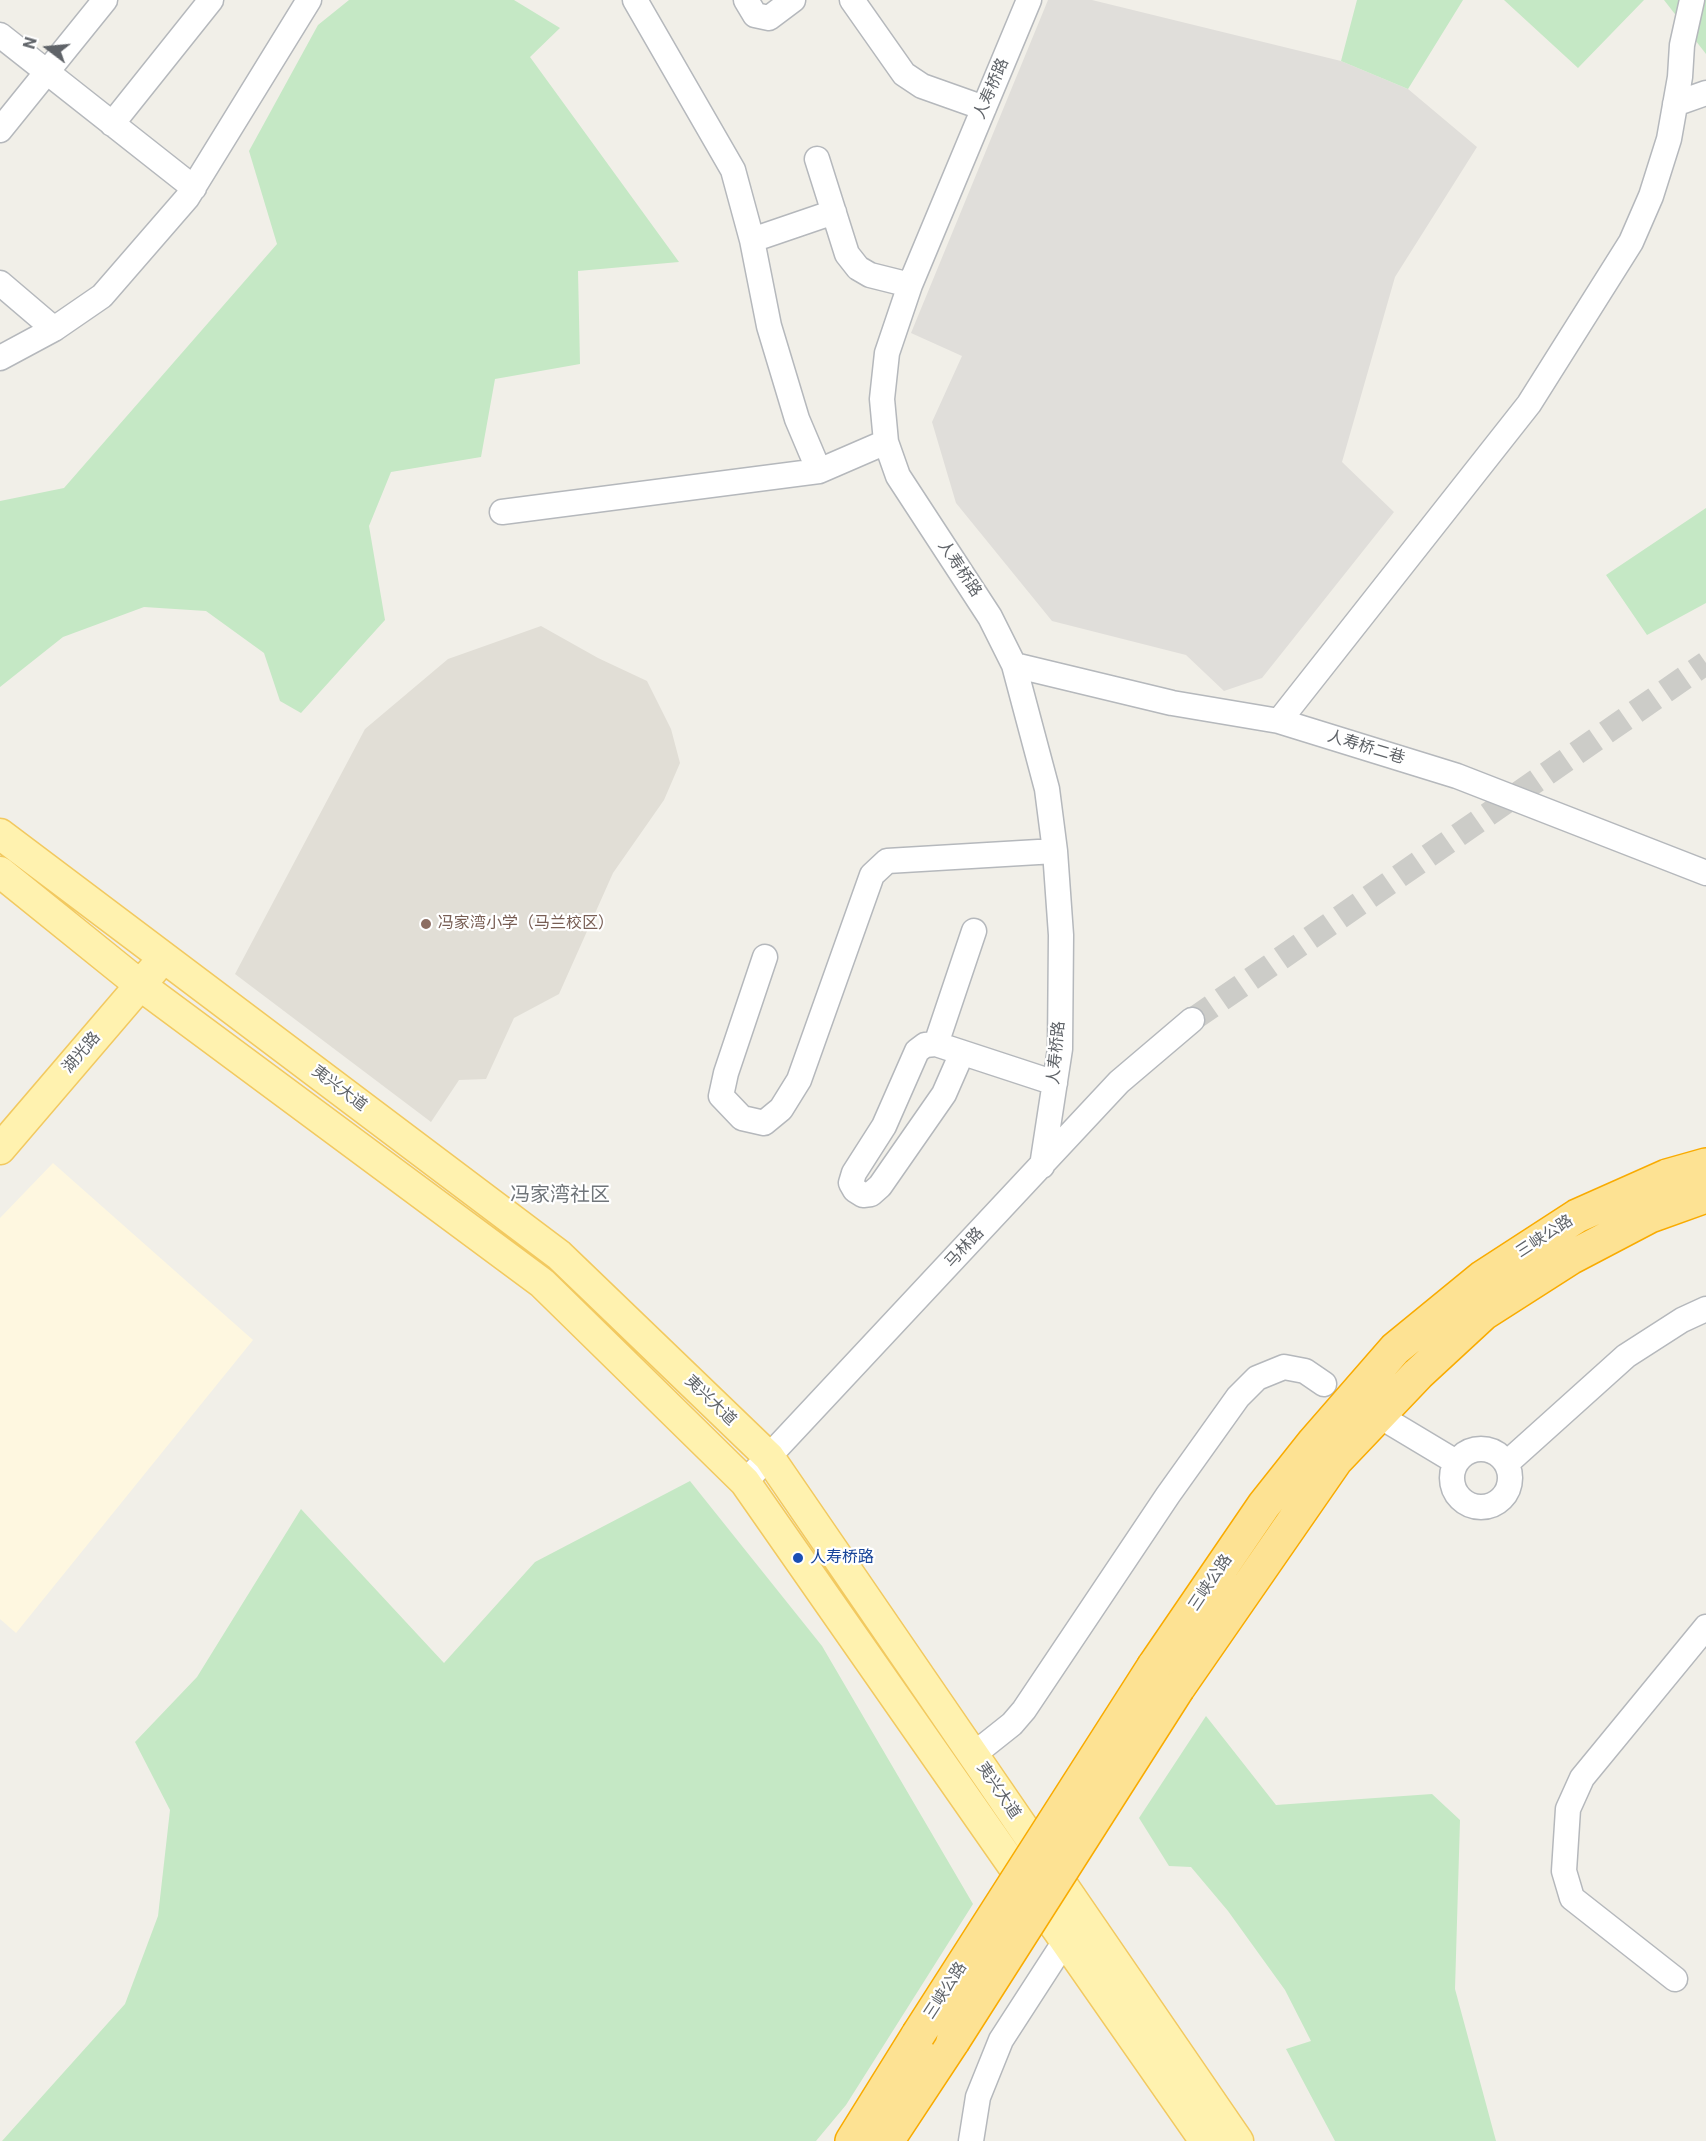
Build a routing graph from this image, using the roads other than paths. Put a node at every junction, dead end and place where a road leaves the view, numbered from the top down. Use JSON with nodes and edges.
{"nodes":[{"id":1,"x":105,"y":0,"type":"edge"},
{"id":2,"x":211,"y":0,"type":"edge"},
{"id":3,"x":309,"y":0,"type":"edge"},
{"id":4,"x":635,"y":0,"type":"edge"},
{"id":5,"x":746,"y":0,"type":"edge"},
{"id":6,"x":793,"y":0,"type":"edge"},
{"id":7,"x":852,"y":0,"type":"edge"},
{"id":8,"x":1029,"y":0,"type":"edge"},
{"id":9,"x":1692,"y":0,"type":"edge"},
{"id":10,"x":0,"y":35,"type":"edge"},
{"id":11,"x":47,"y":73,"type":"junction"},
{"id":12,"x":1706,"y":93,"type":"edge"},
{"id":13,"x":1675,"y":104,"type":"junction"},
{"id":14,"x":984,"y":108,"type":"junction"},
{"id":15,"x":112,"y":124,"type":"junction"},
{"id":16,"x":0,"y":130,"type":"edge"},
{"id":17,"x":817,"y":159,"type":"dead end"},
{"id":18,"x":194,"y":188,"type":"junction"},
{"id":19,"x":834,"y":212,"type":"junction"},
{"id":20,"x":752,"y":240,"type":"junction"},
{"id":21,"x":0,"y":283,"type":"edge"},
{"id":22,"x":910,"y":285,"type":"junction"},
{"id":23,"x":54,"y":329,"type":"junction"},
{"id":24,"x":0,"y":358,"type":"edge"},
{"id":25,"x":886,"y":442,"type":"junction"},
{"id":26,"x":819,"y":471,"type":"junction"},
{"id":27,"x":502,"y":512,"type":"dead end"},
{"id":28,"x":1014,"y":665,"type":"junction"},
{"id":29,"x":1279,"y":722,"type":"junction"},
{"id":30,"x":0,"y":834,"type":"edge"},
{"id":31,"x":1055,"y":851,"type":"junction"},
{"id":32,"x":0,"y":873,"type":"edge"},
{"id":33,"x":1706,"y":873,"type":"edge"},
{"id":34,"x":974,"y":932,"type":"dead end"},
{"id":35,"x":164,"y":957,"type":"junction"},
{"id":36,"x":765,"y":957,"type":"dead end"},
{"id":37,"x":140,"y":985,"type":"junction"},
{"id":38,"x":1192,"y":1020,"type":"tunnel mouth"},
{"id":39,"x":936,"y":1044,"type":"junction"},
{"id":40,"x":962,"y":1053,"type":"junction"},
{"id":41,"x":1055,"y":1083,"type":"junction"},
{"id":42,"x":0,"y":1149,"type":"edge"},
{"id":43,"x":1706,"y":1165,"type":"edge"},
{"id":44,"x":1042,"y":1166,"type":"junction"},
{"id":45,"x":1706,"y":1196,"type":"edge"},
{"id":46,"x":1706,"y":1309,"type":"edge"},
{"id":47,"x":1324,"y":1384,"type":"dead end"},
{"id":48,"x":1391,"y":1423,"type":"dead end"},
{"id":49,"x":769,"y":1457,"type":"junction"},
{"id":50,"x":1456,"y":1462,"type":"junction"},
{"id":51,"x":1507,"y":1463,"type":"junction"},
{"id":52,"x":745,"y":1482,"type":"junction"},
{"id":53,"x":1706,"y":1627,"type":"edge"},
{"id":54,"x":973,"y":1755,"type":"junction"},
{"id":55,"x":1065,"y":1941,"type":"junction"},
{"id":56,"x":1675,"y":1979,"type":"dead end"},
{"id":57,"x":852,"y":2141,"type":"edge"},
{"id":58,"x":887,"y":2141,"type":"edge"},
{"id":59,"x":971,"y":2141,"type":"edge"},
{"id":60,"x":1204,"y":2141,"type":"edge"},
{"id":61,"x":1238,"y":2141,"type":"edge"}],
"edges":[{"from":1,"to":11,"type":"street"},
{"from":2,"to":15,"type":"street"},
{"from":3,"to":18,"type":"street"},
{"from":4,"to":20,"type":"street"},
{"from":5,"to":6,"type":"street"},
{"from":7,"to":14,"type":"street"},
{"from":8,"to":14,"type":"street","name":"人寿桥路"},
{"from":9,"to":13,"type":"street"},
{"from":10,"to":11,"type":"street"},
{"from":11,"to":15,"type":"street"},
{"from":11,"to":16,"type":"street"},
{"from":12,"to":13,"type":"street"},
{"from":13,"to":29,"type":"street"},
{"from":14,"to":22,"type":"street","name":"人寿桥路"},
{"from":15,"to":18,"type":"street"},
{"from":17,"to":19,"type":"street"},
{"from":18,"to":23,"type":"street"},
{"from":19,"to":20,"type":"street"},
{"from":19,"to":22,"type":"street"},
{"from":20,"to":26,"type":"street"},
{"from":21,"to":23,"type":"street"},
{"from":22,"to":25,"type":"street","name":"人寿桥路"},
{"from":23,"to":24,"type":"street"},
{"from":25,"to":26,"type":"street"},
{"from":25,"to":28,"type":"street","name":"人寿桥路"},
{"from":26,"to":27,"type":"street"},
{"from":28,"to":29,"type":"street","name":"人寿桥二巷"},
{"from":28,"to":31,"type":"street","name":"人寿桥路"},
{"from":29,"to":33,"type":"street","name":"人寿桥二巷"},
{"from":30,"to":35,"type":"main road","name":"夷兴大道"},
{"from":31,"to":36,"type":"street"},
{"from":31,"to":41,"type":"street","name":"人寿桥路"},
{"from":32,"to":37,"type":"main road","name":"夷兴大道"},
{"from":34,"to":39,"type":"street"},
{"from":35,"to":37,"type":"main road","name":"湖光路"},
{"from":35,"to":49,"type":"main road","name":"夷兴大道"},
{"from":37,"to":42,"type":"main road","name":"湖光路"},
{"from":37,"to":52,"type":"main road","name":"夷兴大道"},
{"from":38,"to":44,"type":"street","name":"马林路"},
{"from":39,"to":40,"type":"street"},
{"from":39,"to":40,"type":"street"},
{"from":40,"to":41,"type":"street"},
{"from":41,"to":44,"type":"street","name":"人寿桥路"},
{"from":43,"to":57,"type":"highway","name":"三峡公路","bridge":true},
{"from":44,"to":49,"type":"street","name":"马林路"},
{"from":45,"to":58,"type":"highway","name":"三峡公路","bridge":true},
{"from":46,"to":51,"type":"street"},
{"from":47,"to":54,"type":"street"},
{"from":48,"to":50,"type":"street"},
{"from":49,"to":52,"type":"street","name":"马林路"},
{"from":49,"to":54,"type":"main road","name":"夷兴大道"},
{"from":50,"to":51,"type":"street"},
{"from":50,"to":51,"type":"street"},
{"from":52,"to":55,"type":"main road","name":"夷兴大道"},
{"from":53,"to":56,"type":"street"},
{"from":54,"to":61,"type":"main road","name":"夷兴大道"},
{"from":55,"to":59,"type":"street"},
{"from":55,"to":60,"type":"main road","name":"夷兴大道"}]}
